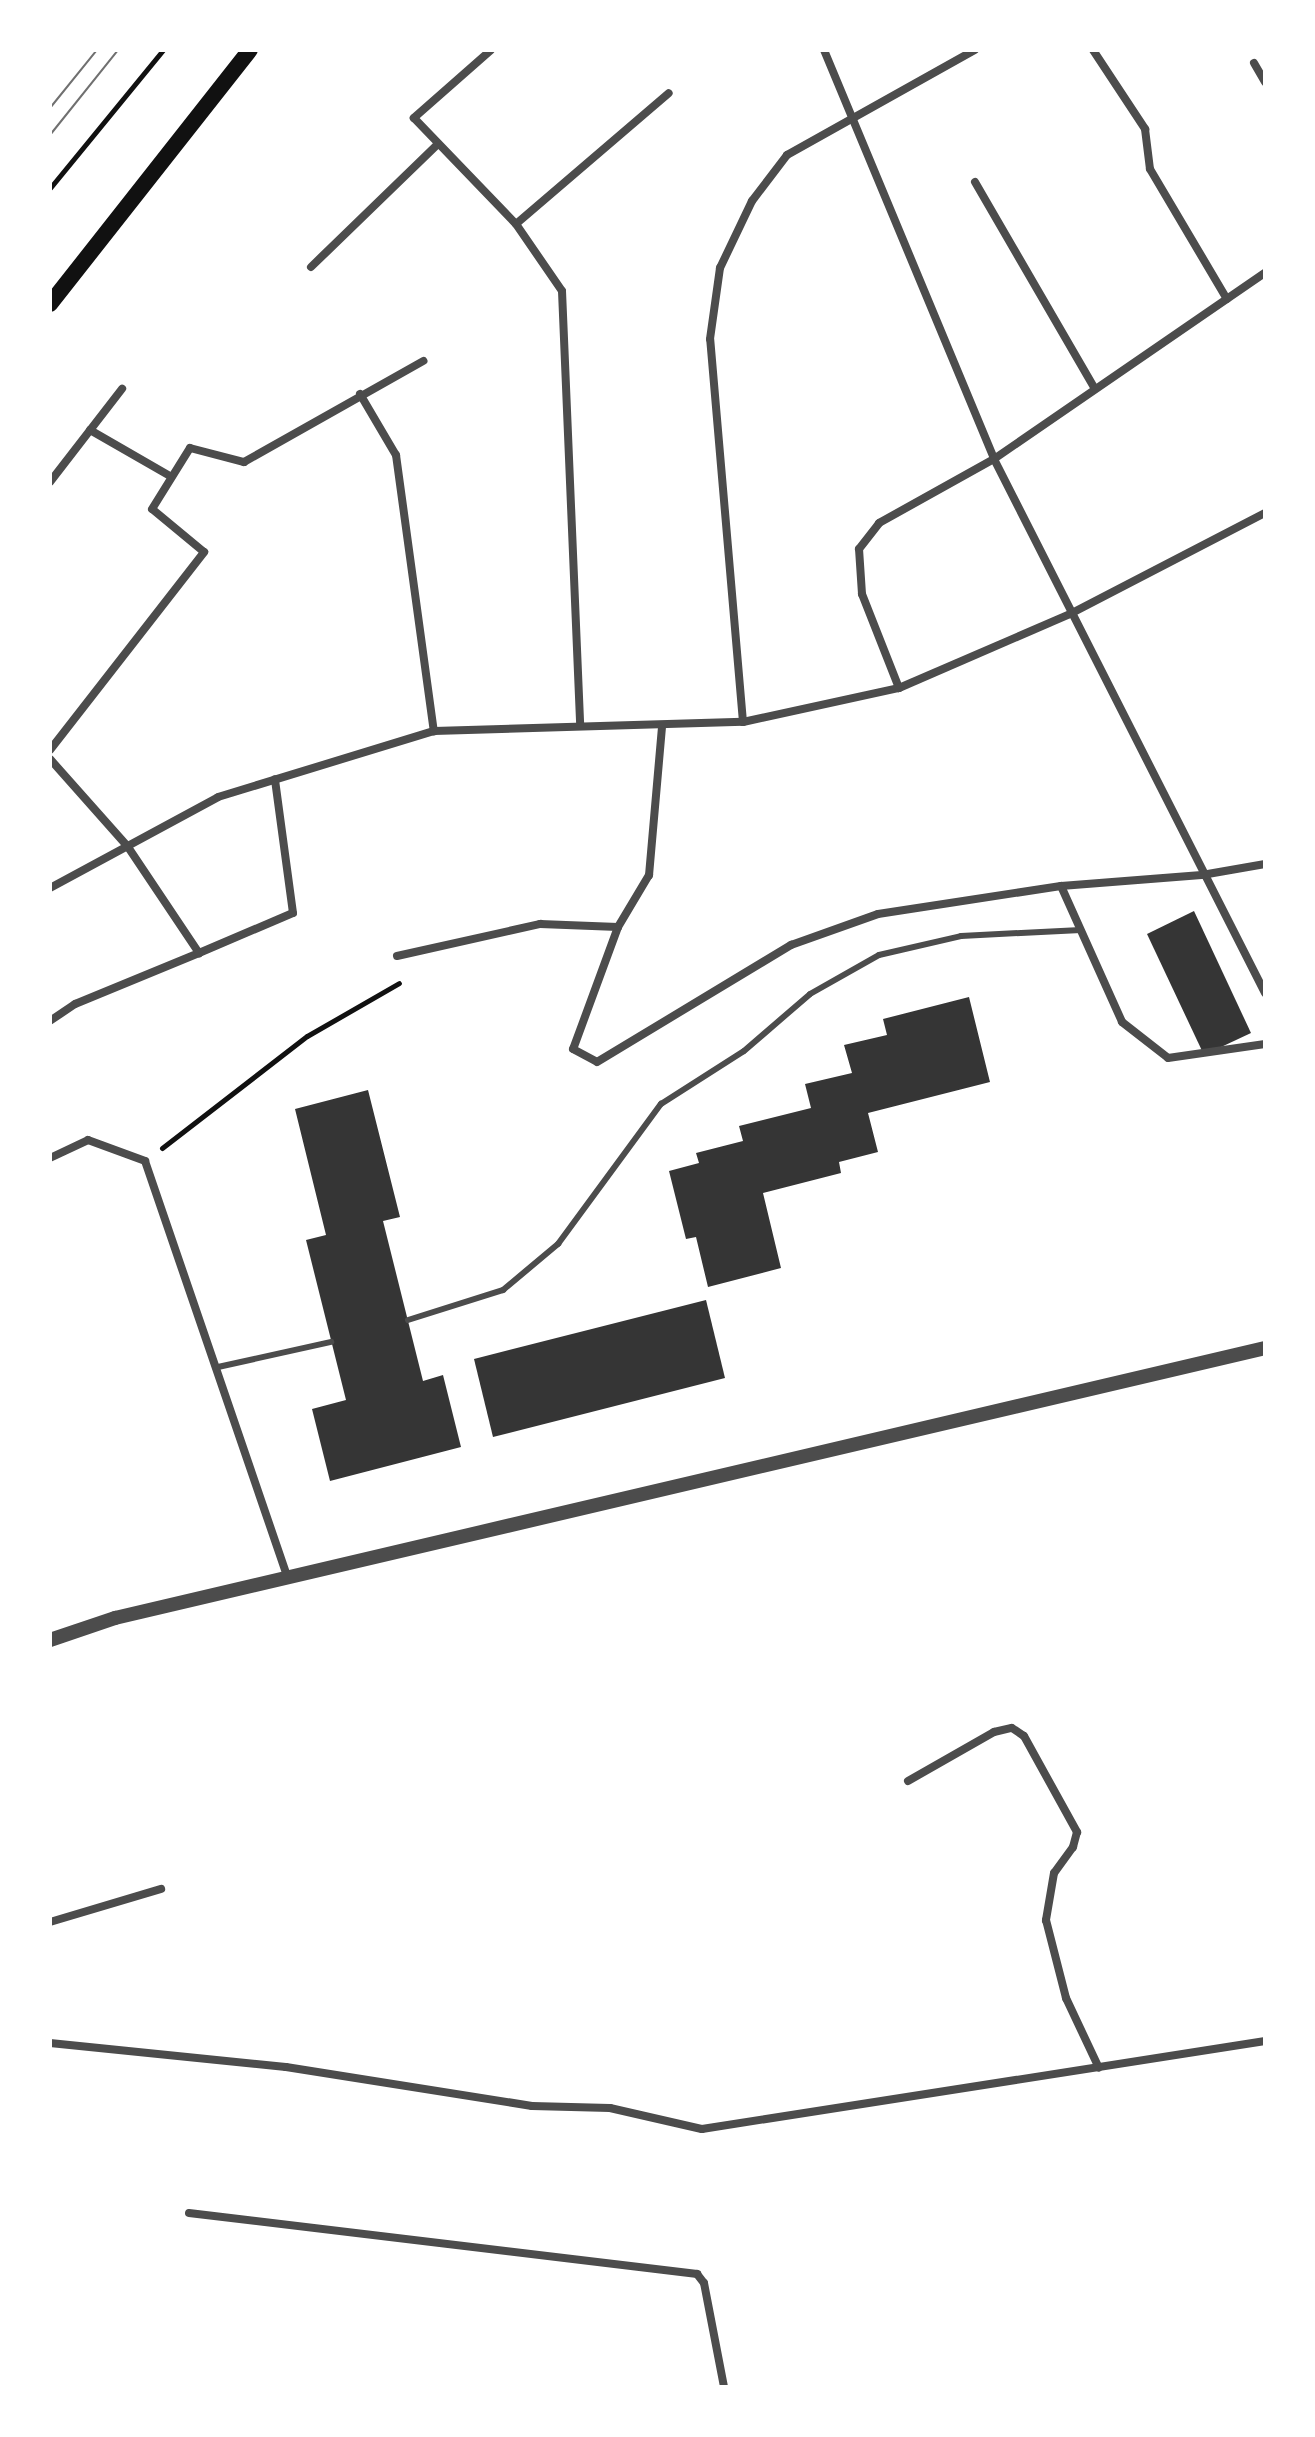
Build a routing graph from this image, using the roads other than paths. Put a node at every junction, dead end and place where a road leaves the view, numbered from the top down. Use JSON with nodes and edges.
{"nodes":[{"id":1,"x":250,"y":50,"type":"edge"},
{"id":2,"x":824,"y":50,"type":"edge"},
{"id":3,"x":975,"y":50,"type":"edge"},
{"id":4,"x":1093,"y":50,"type":"edge"},
{"id":5,"x":485,"y":52,"type":"edge"},
{"id":6,"x":1254,"y":63,"type":"dead end"},
{"id":7,"x":1265,"y":82,"type":"edge"},
{"id":8,"x":669,"y":93,"type":"dead end"},
{"id":9,"x":855,"y":117,"type":"junction"},
{"id":10,"x":436,"y":146,"type":"junction"},
{"id":11,"x":975,"y":182,"type":"dead end"},
{"id":12,"x":516,"y":224,"type":"junction"},
{"id":13,"x":311,"y":267,"type":"dead end"},
{"id":14,"x":1265,"y":273,"type":"edge"},
{"id":15,"x":1227,"y":299,"type":"junction"},
{"id":16,"x":50,"y":304,"type":"edge"},
{"id":17,"x":423,"y":361,"type":"dead end"},
{"id":18,"x":122,"y":389,"type":"dead end"},
{"id":19,"x":1095,"y":389,"type":"junction"},
{"id":20,"x":360,"y":394,"type":"junction"},
{"id":21,"x":90,"y":430,"type":"junction"},
{"id":22,"x":994,"y":459,"type":"junction"},
{"id":23,"x":170,"y":476,"type":"junction"},
{"id":24,"x":50,"y":482,"type":"edge"},
{"id":25,"x":1265,"y":513,"type":"edge"},
{"id":26,"x":1070,"y":614,"type":"junction"},
{"id":27,"x":899,"y":688,"type":"junction"},
{"id":28,"x":743,"y":722,"type":"junction"},
{"id":29,"x":580,"y":726,"type":"junction"},
{"id":30,"x":662,"y":727,"type":"junction"},
{"id":31,"x":434,"y":731,"type":"junction"},
{"id":32,"x":50,"y":750,"type":"edge"},
{"id":33,"x":50,"y":759,"type":"edge"},
{"id":34,"x":275,"y":779,"type":"junction"},
{"id":35,"x":128,"y":847,"type":"junction"},
{"id":36,"x":1265,"y":864,"type":"edge"},
{"id":37,"x":1202,"y":875,"type":"junction"},
{"id":38,"x":1061,"y":886,"type":"junction"},
{"id":39,"x":50,"y":888,"type":"edge"},
{"id":40,"x":618,"y":927,"type":"junction"},
{"id":41,"x":1081,"y":930,"type":"junction"},
{"id":42,"x":199,"y":953,"type":"junction"},
{"id":43,"x":397,"y":956,"type":"dead end"},
{"id":44,"x":1265,"y":993,"type":"edge"},
{"id":45,"x":50,"y":1021,"type":"edge"},
{"id":46,"x":1265,"y":1044,"type":"edge"},
{"id":47,"x":50,"y":1158,"type":"edge"},
{"id":48,"x":408,"y":1320,"type":"dead end"},
{"id":49,"x":331,"y":1342,"type":"dead end"},
{"id":50,"x":1265,"y":1348,"type":"edge"},
{"id":51,"x":218,"y":1367,"type":"junction"},
{"id":52,"x":288,"y":1578,"type":"junction"},
{"id":53,"x":50,"y":1640,"type":"edge"},
{"id":54,"x":908,"y":1781,"type":"dead end"},
{"id":55,"x":161,"y":1889,"type":"dead end"},
{"id":56,"x":50,"y":1922,"type":"edge"},
{"id":57,"x":1265,"y":2041,"type":"edge"},
{"id":58,"x":50,"y":2043,"type":"edge"},
{"id":59,"x":1099,"y":2068,"type":"junction"},
{"id":60,"x":189,"y":2213,"type":"dead end"},
{"id":61,"x":724,"y":2387,"type":"edge"}],
"edges":[{"from":1,"to":16,"type":"main road"},
{"from":2,"to":9,"type":"street"},
{"from":3,"to":9,"type":"street"},
{"from":4,"to":15,"type":"street"},
{"from":5,"to":10,"type":"street"},
{"from":6,"to":7,"type":"street"},
{"from":8,"to":12,"type":"street"},
{"from":9,"to":22,"type":"street"},
{"from":9,"to":28,"type":"street"},
{"from":10,"to":12,"type":"street"},
{"from":10,"to":13,"type":"street"},
{"from":11,"to":19,"type":"street"},
{"from":12,"to":29,"type":"street"},
{"from":14,"to":15,"type":"street"},
{"from":15,"to":19,"type":"street"},
{"from":17,"to":20,"type":"street"},
{"from":18,"to":21,"type":"street"},
{"from":19,"to":22,"type":"street"},
{"from":20,"to":23,"type":"street"},
{"from":20,"to":31,"type":"street"},
{"from":21,"to":23,"type":"street"},
{"from":21,"to":24,"type":"street"},
{"from":22,"to":26,"type":"street"},
{"from":22,"to":27,"type":"street"},
{"from":23,"to":32,"type":"street"},
{"from":25,"to":26,"type":"street"},
{"from":26,"to":27,"type":"street"},
{"from":26,"to":37,"type":"street"},
{"from":27,"to":28,"type":"street"},
{"from":28,"to":30,"type":"street"},
{"from":29,"to":30,"type":"street"},
{"from":29,"to":31,"type":"street"},
{"from":30,"to":40,"type":"street"},
{"from":31,"to":34,"type":"street"},
{"from":33,"to":35,"type":"street"},
{"from":34,"to":35,"type":"street"},
{"from":34,"to":42,"type":"street"},
{"from":35,"to":39,"type":"street"},
{"from":35,"to":42,"type":"street"},
{"from":36,"to":37,"type":"street"},
{"from":37,"to":38,"type":"street"},
{"from":37,"to":44,"type":"street"},
{"from":38,"to":40,"type":"street"},
{"from":38,"to":41,"type":"street"},
{"from":40,"to":43,"type":"street"},
{"from":41,"to":46,"type":"street"},
{"from":41,"to":48,"type":"lane"},
{"from":42,"to":45,"type":"street"},
{"from":47,"to":51,"type":"street"},
{"from":49,"to":51,"type":"lane"},
{"from":50,"to":52,"type":"street"},
{"from":51,"to":52,"type":"street"},
{"from":52,"to":53,"type":"street"},
{"from":54,"to":59,"type":"street"},
{"from":55,"to":56,"type":"street"},
{"from":57,"to":59,"type":"street"},
{"from":58,"to":59,"type":"street"},
{"from":60,"to":61,"type":"street"}]}
